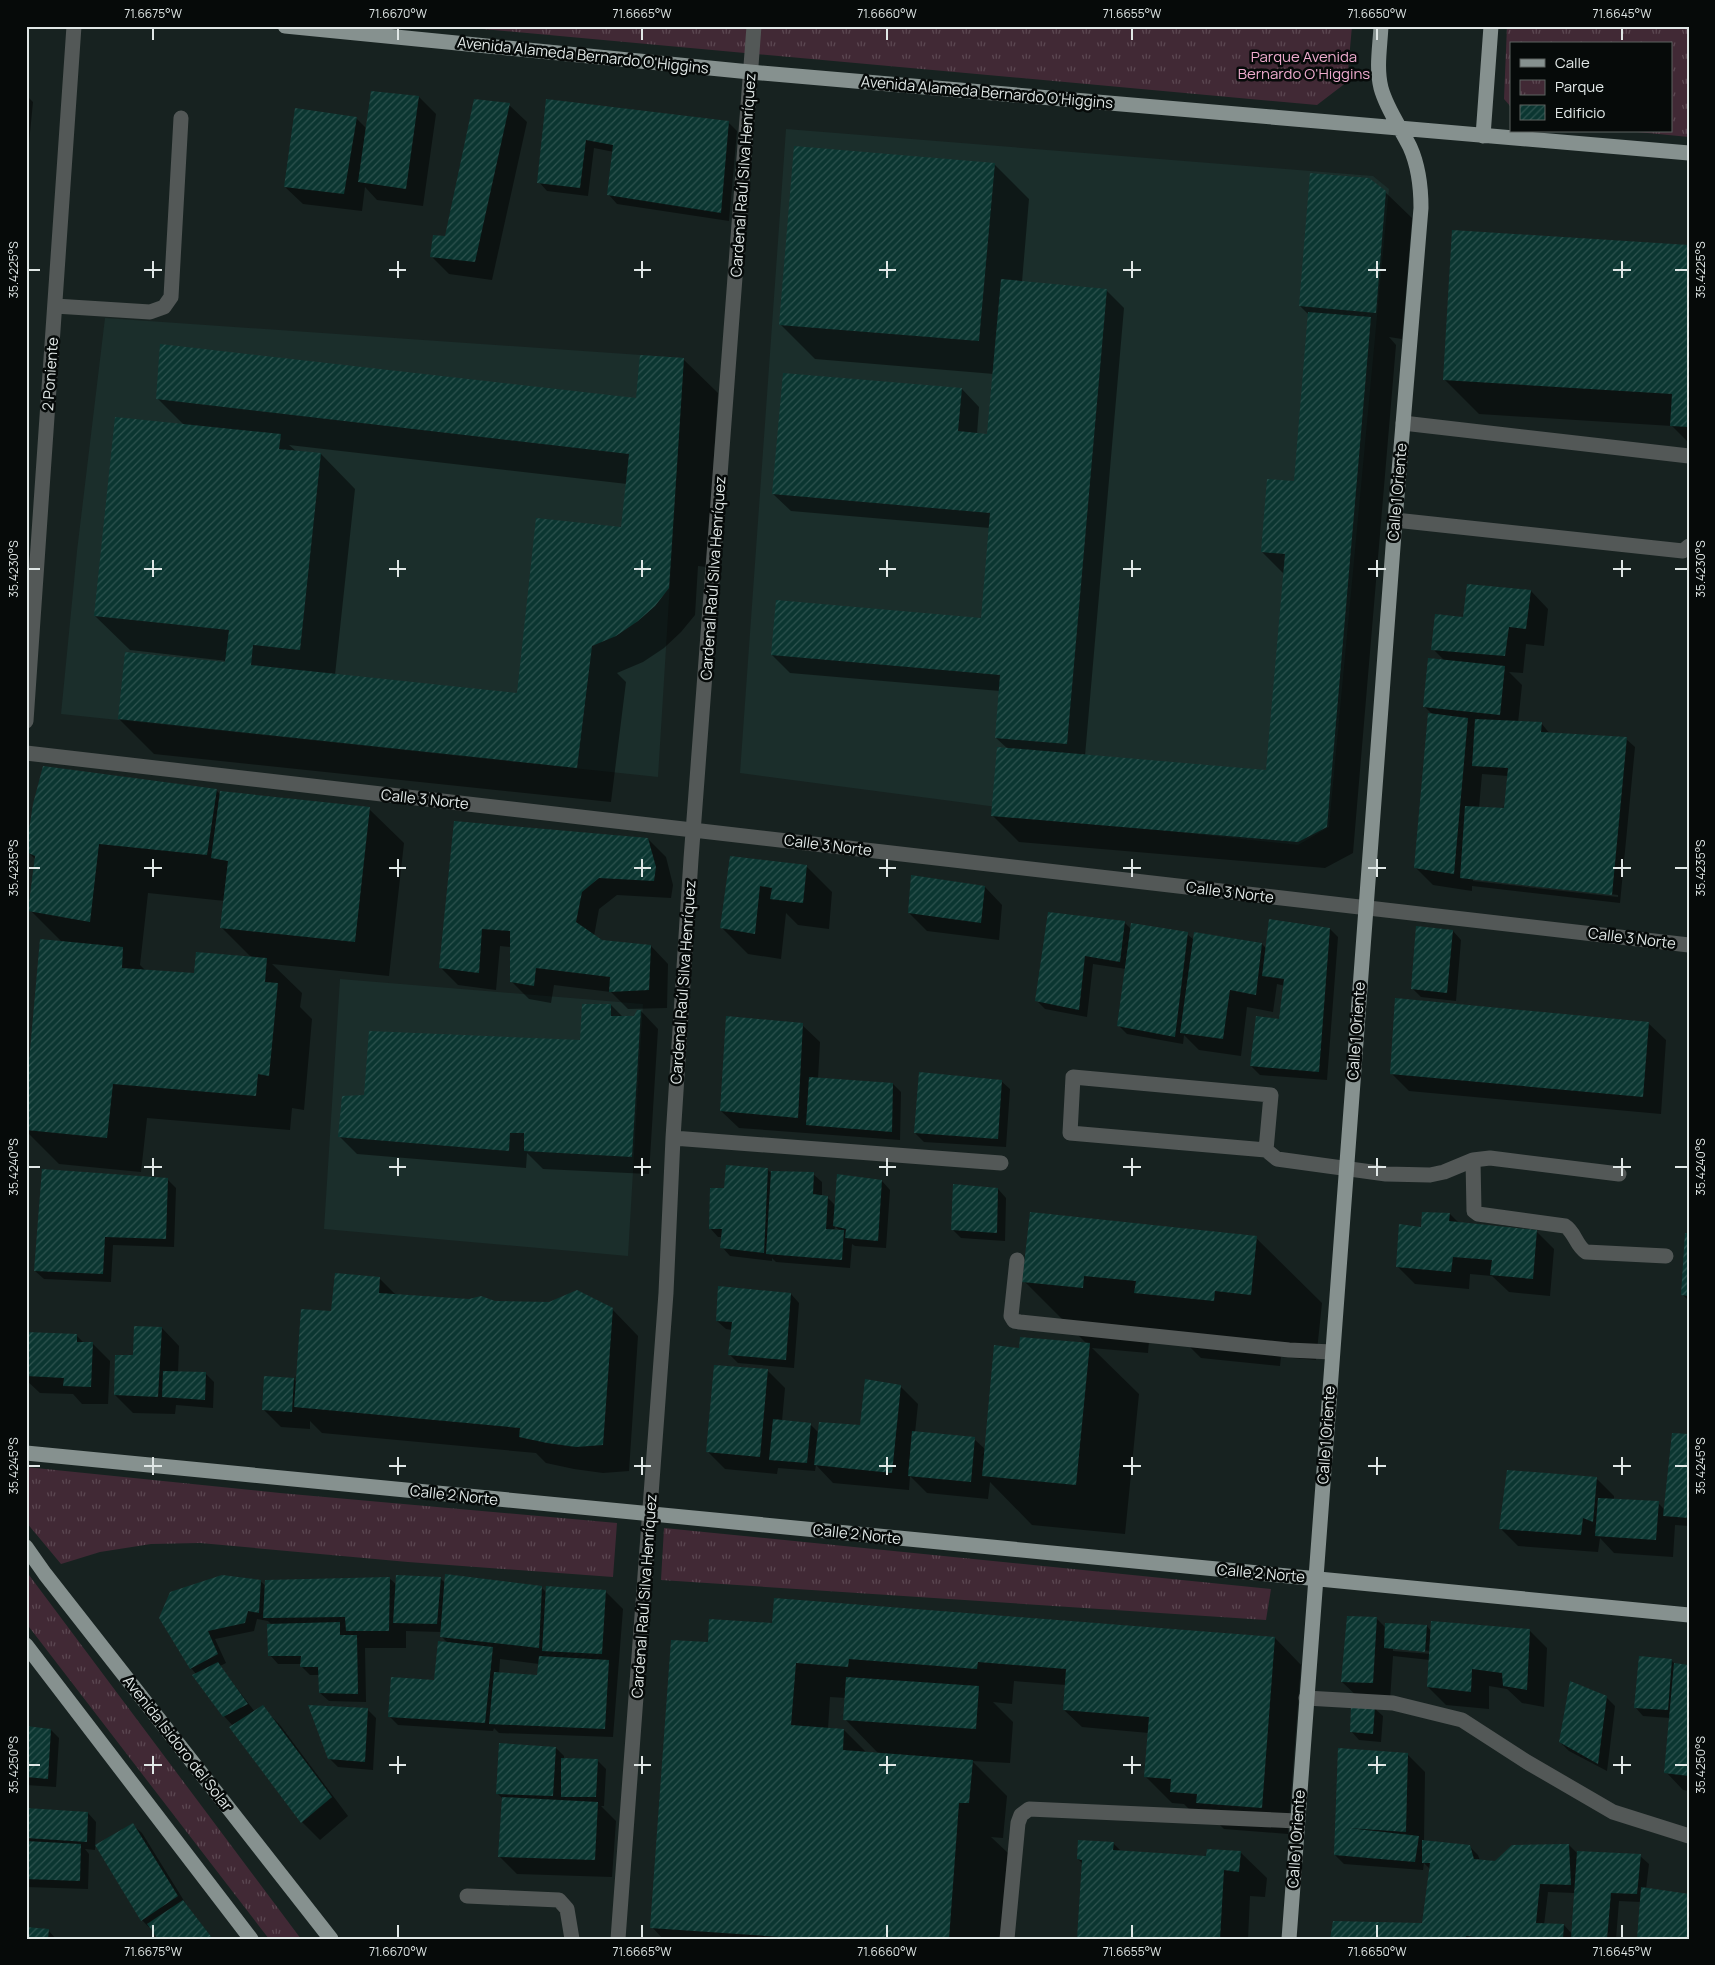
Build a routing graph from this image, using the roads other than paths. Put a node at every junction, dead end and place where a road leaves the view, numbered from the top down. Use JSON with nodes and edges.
{"nodes":[{"id":1,"x":74,"y":26,"type":"edge"},
{"id":2,"x":285,"y":26,"type":"edge"},
{"id":3,"x":754,"y":26,"type":"edge"},
{"id":4,"x":1381,"y":26,"type":"edge"},
{"id":5,"x":1490,"y":26,"type":"edge"},
{"id":6,"x":750,"y":72,"type":"junction"},
{"id":7,"x":181,"y":118,"type":"dead end"},
{"id":8,"x":1398,"y":128,"type":"junction"},
{"id":9,"x":1483,"y":136,"type":"junction"},
{"id":10,"x":1689,"y":153,"type":"edge"},
{"id":11,"x":55,"y":306,"type":"junction"},
{"id":12,"x":1403,"y":423,"type":"junction"},
{"id":13,"x":1689,"y":456,"type":"edge"},
{"id":14,"x":1395,"y":520,"type":"junction"},
{"id":15,"x":1689,"y":546,"type":"edge"},
{"id":16,"x":26,"y":721,"type":"edge"},
{"id":17,"x":26,"y":753,"type":"edge"},
{"id":18,"x":694,"y":830,"type":"junction"},
{"id":19,"x":1366,"y":907,"type":"junction"},
{"id":20,"x":1689,"y":945,"type":"edge"},
{"id":21,"x":673,"y":1138,"type":"junction"},
{"id":22,"x":1266,"y":1150,"type":"junction"},
{"id":23,"x":1473,"y":1160,"type":"junction"},
{"id":24,"x":1001,"y":1163,"type":"dead end"},
{"id":25,"x":1346,"y":1169,"type":"junction"},
{"id":26,"x":1619,"y":1174,"type":"dead end"},
{"id":27,"x":1666,"y":1256,"type":"dead end"},
{"id":28,"x":1017,"y":1260,"type":"dead end"},
{"id":29,"x":1332,"y":1352,"type":"junction"},
{"id":30,"x":26,"y":1453,"type":"edge"},
{"id":31,"x":650,"y":1514,"type":"junction"},
{"id":32,"x":26,"y":1547,"type":"edge"},
{"id":33,"x":1315,"y":1578,"type":"junction"},
{"id":34,"x":1689,"y":1615,"type":"edge"},
{"id":35,"x":26,"y":1645,"type":"edge"},
{"id":36,"x":1306,"y":1698,"type":"junction"},
{"id":37,"x":1297,"y":1821,"type":"junction"},
{"id":38,"x":1689,"y":1836,"type":"edge"},
{"id":39,"x":467,"y":1896,"type":"dead end"},
{"id":40,"x":251,"y":1939,"type":"edge"},
{"id":41,"x":331,"y":1939,"type":"edge"},
{"id":42,"x":572,"y":1939,"type":"edge"},
{"id":43,"x":618,"y":1939,"type":"edge"},
{"id":44,"x":1007,"y":1939,"type":"edge"},
{"id":45,"x":1289,"y":1939,"type":"edge"}],
"edges":[{"from":1,"to":11,"type":"street","name":"2 Poniente"},
{"from":2,"to":6,"type":"main road","name":"Avenida Alameda Bernardo O'Higgins"},
{"from":3,"to":6,"type":"street","name":"Cardenal Raúl Silva Henríquez"},
{"from":4,"to":8,"type":"main road","name":"Calle 1 Oriente"},
{"from":5,"to":9,"type":"main road"},
{"from":6,"to":8,"type":"main road","name":"Avenida Alameda Bernardo O'Higgins"},
{"from":6,"to":18,"type":"street","name":"Cardenal Raúl Silva Henríquez"},
{"from":7,"to":11,"type":"street"},
{"from":8,"to":9,"type":"main road","name":"Avenida Alameda Bernardo O'Higgins"},
{"from":8,"to":12,"type":"main road","name":"Calle 1 Oriente"},
{"from":9,"to":10,"type":"main road","name":"Avenida Alameda Bernardo O'Higgins"},
{"from":11,"to":16,"type":"street","name":"2 Poniente"},
{"from":12,"to":13,"type":"street"},
{"from":12,"to":14,"type":"main road","name":"Calle 1 Oriente"},
{"from":14,"to":15,"type":"street"},
{"from":14,"to":19,"type":"main road","name":"Calle 1 Oriente"},
{"from":17,"to":18,"type":"street","name":"Calle 3 Norte"},
{"from":18,"to":19,"type":"street","name":"Calle 3 Norte"},
{"from":18,"to":21,"type":"street","name":"Cardenal Raúl Silva Henríquez"},
{"from":19,"to":20,"type":"street","name":"Calle 3 Norte"},
{"from":19,"to":25,"type":"main road","name":"Calle 1 Oriente"},
{"from":21,"to":24,"type":"street"},
{"from":21,"to":31,"type":"street","name":"Cardenal Raúl Silva Henríquez"},
{"from":22,"to":22,"type":"street"},
{"from":22,"to":25,"type":"street"},
{"from":23,"to":25,"type":"street"},
{"from":23,"to":26,"type":"street"},
{"from":23,"to":27,"type":"street"},
{"from":25,"to":29,"type":"main road","name":"Calle 1 Oriente"},
{"from":28,"to":29,"type":"street"},
{"from":29,"to":33,"type":"main road","name":"Calle 1 Oriente"},
{"from":30,"to":31,"type":"main road","name":"Calle 2 Norte"},
{"from":31,"to":33,"type":"main road","name":"Calle 2 Norte"},
{"from":31,"to":43,"type":"street","name":"Cardenal Raúl Silva Henríquez"},
{"from":32,"to":41,"type":"main road","name":"Avenida Isidoro del Solar"},
{"from":33,"to":34,"type":"main road","name":"Calle 2 Norte"},
{"from":33,"to":36,"type":"main road","name":"Calle 1 Oriente"},
{"from":35,"to":40,"type":"main road"},
{"from":36,"to":37,"type":"main road","name":"Calle 1 Oriente"},
{"from":36,"to":38,"type":"street"},
{"from":37,"to":44,"type":"street"},
{"from":37,"to":45,"type":"main road","name":"Calle 1 Oriente"},
{"from":39,"to":42,"type":"street"}]}
